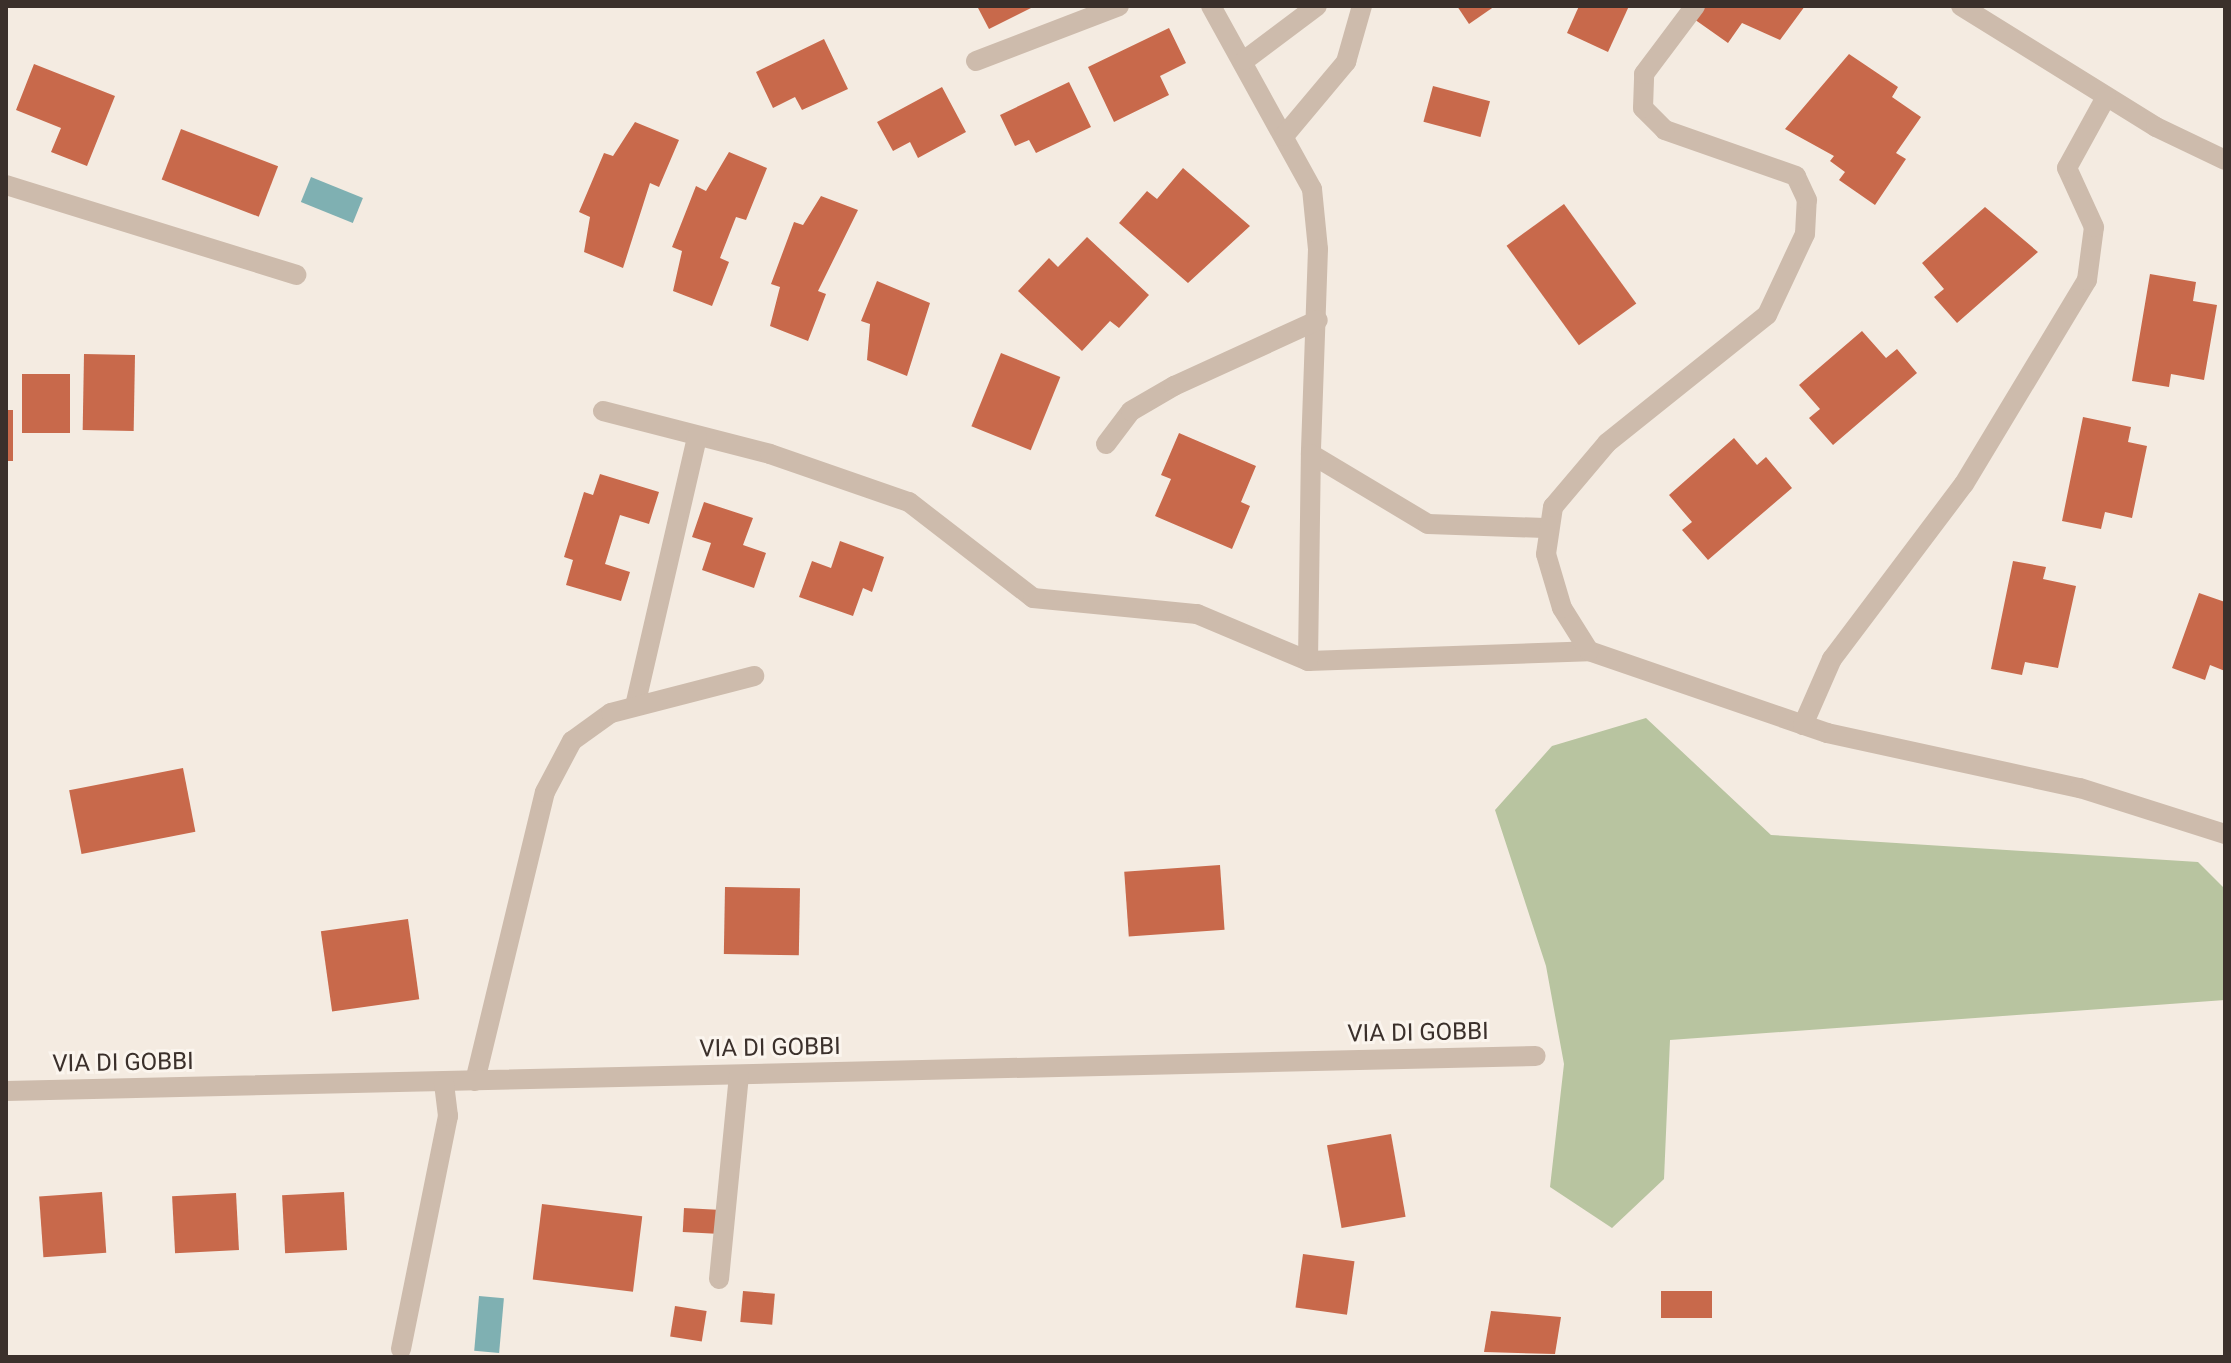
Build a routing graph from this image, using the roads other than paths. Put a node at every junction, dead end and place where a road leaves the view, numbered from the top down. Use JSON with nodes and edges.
{"nodes":[{"id":1,"x":1119,"y":6,"type":"edge"},
{"id":2,"x":1211,"y":6,"type":"edge"},
{"id":3,"x":1317,"y":6,"type":"edge"},
{"id":4,"x":1362,"y":6,"type":"edge"},
{"id":5,"x":1695,"y":6,"type":"edge"},
{"id":6,"x":1961,"y":6,"type":"edge"},
{"id":7,"x":1245,"y":60,"type":"junction"},
{"id":8,"x":976,"y":61,"type":"dead end"},
{"id":9,"x":2106,"y":97,"type":"junction"},
{"id":10,"x":1284,"y":136,"type":"junction"},
{"id":11,"x":2225,"y":160,"type":"edge"},
{"id":12,"x":6,"y":185,"type":"edge"},
{"id":13,"x":296,"y":275,"type":"dead end"},
{"id":14,"x":1318,"y":320,"type":"junction"},
{"id":15,"x":603,"y":411,"type":"dead end"},
{"id":16,"x":697,"y":437,"type":"junction"},
{"id":17,"x":1106,"y":444,"type":"dead end"},
{"id":18,"x":1311,"y":454,"type":"junction"},
{"id":19,"x":1545,"y":528,"type":"junction"},
{"id":20,"x":1589,"y":651,"type":"junction"},
{"id":21,"x":1308,"y":661,"type":"junction"},
{"id":22,"x":754,"y":676,"type":"dead end"},
{"id":23,"x":635,"y":706,"type":"junction"},
{"id":24,"x":1803,"y":725,"type":"junction"},
{"id":25,"x":2225,"y":834,"type":"edge"},
{"id":26,"x":1536,"y":1056,"type":"dead end"},
{"id":27,"x":739,"y":1075,"type":"junction"},
{"id":28,"x":475,"y":1081,"type":"junction"},
{"id":29,"x":444,"y":1082,"type":"junction"},
{"id":30,"x":6,"y":1091,"type":"edge"},
{"id":31,"x":719,"y":1279,"type":"dead end"},
{"id":32,"x":401,"y":1349,"type":"dead end"}],
"edges":[{"from":1,"to":8,"type":"street"},
{"from":2,"to":7,"type":"street"},
{"from":3,"to":7,"type":"street"},
{"from":4,"to":10,"type":"street"},
{"from":5,"to":19,"type":"street"},
{"from":6,"to":9,"type":"street"},
{"from":7,"to":10,"type":"street"},
{"from":9,"to":11,"type":"street"},
{"from":9,"to":24,"type":"street"},
{"from":10,"to":14,"type":"street"},
{"from":12,"to":13,"type":"street"},
{"from":14,"to":17,"type":"street"},
{"from":14,"to":18,"type":"street"},
{"from":15,"to":16,"type":"street"},
{"from":16,"to":21,"type":"street"},
{"from":16,"to":23,"type":"street"},
{"from":18,"to":19,"type":"street"},
{"from":18,"to":21,"type":"street"},
{"from":19,"to":20,"type":"street"},
{"from":20,"to":21,"type":"street"},
{"from":20,"to":24,"type":"street"},
{"from":22,"to":23,"type":"street"},
{"from":23,"to":28,"type":"street"},
{"from":24,"to":25,"type":"street"},
{"from":26,"to":27,"type":"street","name":"VIA DI GOBBI"},
{"from":27,"to":28,"type":"street","name":"VIA DI GOBBI"},
{"from":27,"to":31,"type":"street"},
{"from":28,"to":29,"type":"street","name":"VIA DI GOBBI"},
{"from":29,"to":30,"type":"street","name":"VIA DI GOBBI"},
{"from":29,"to":32,"type":"street"}]}
